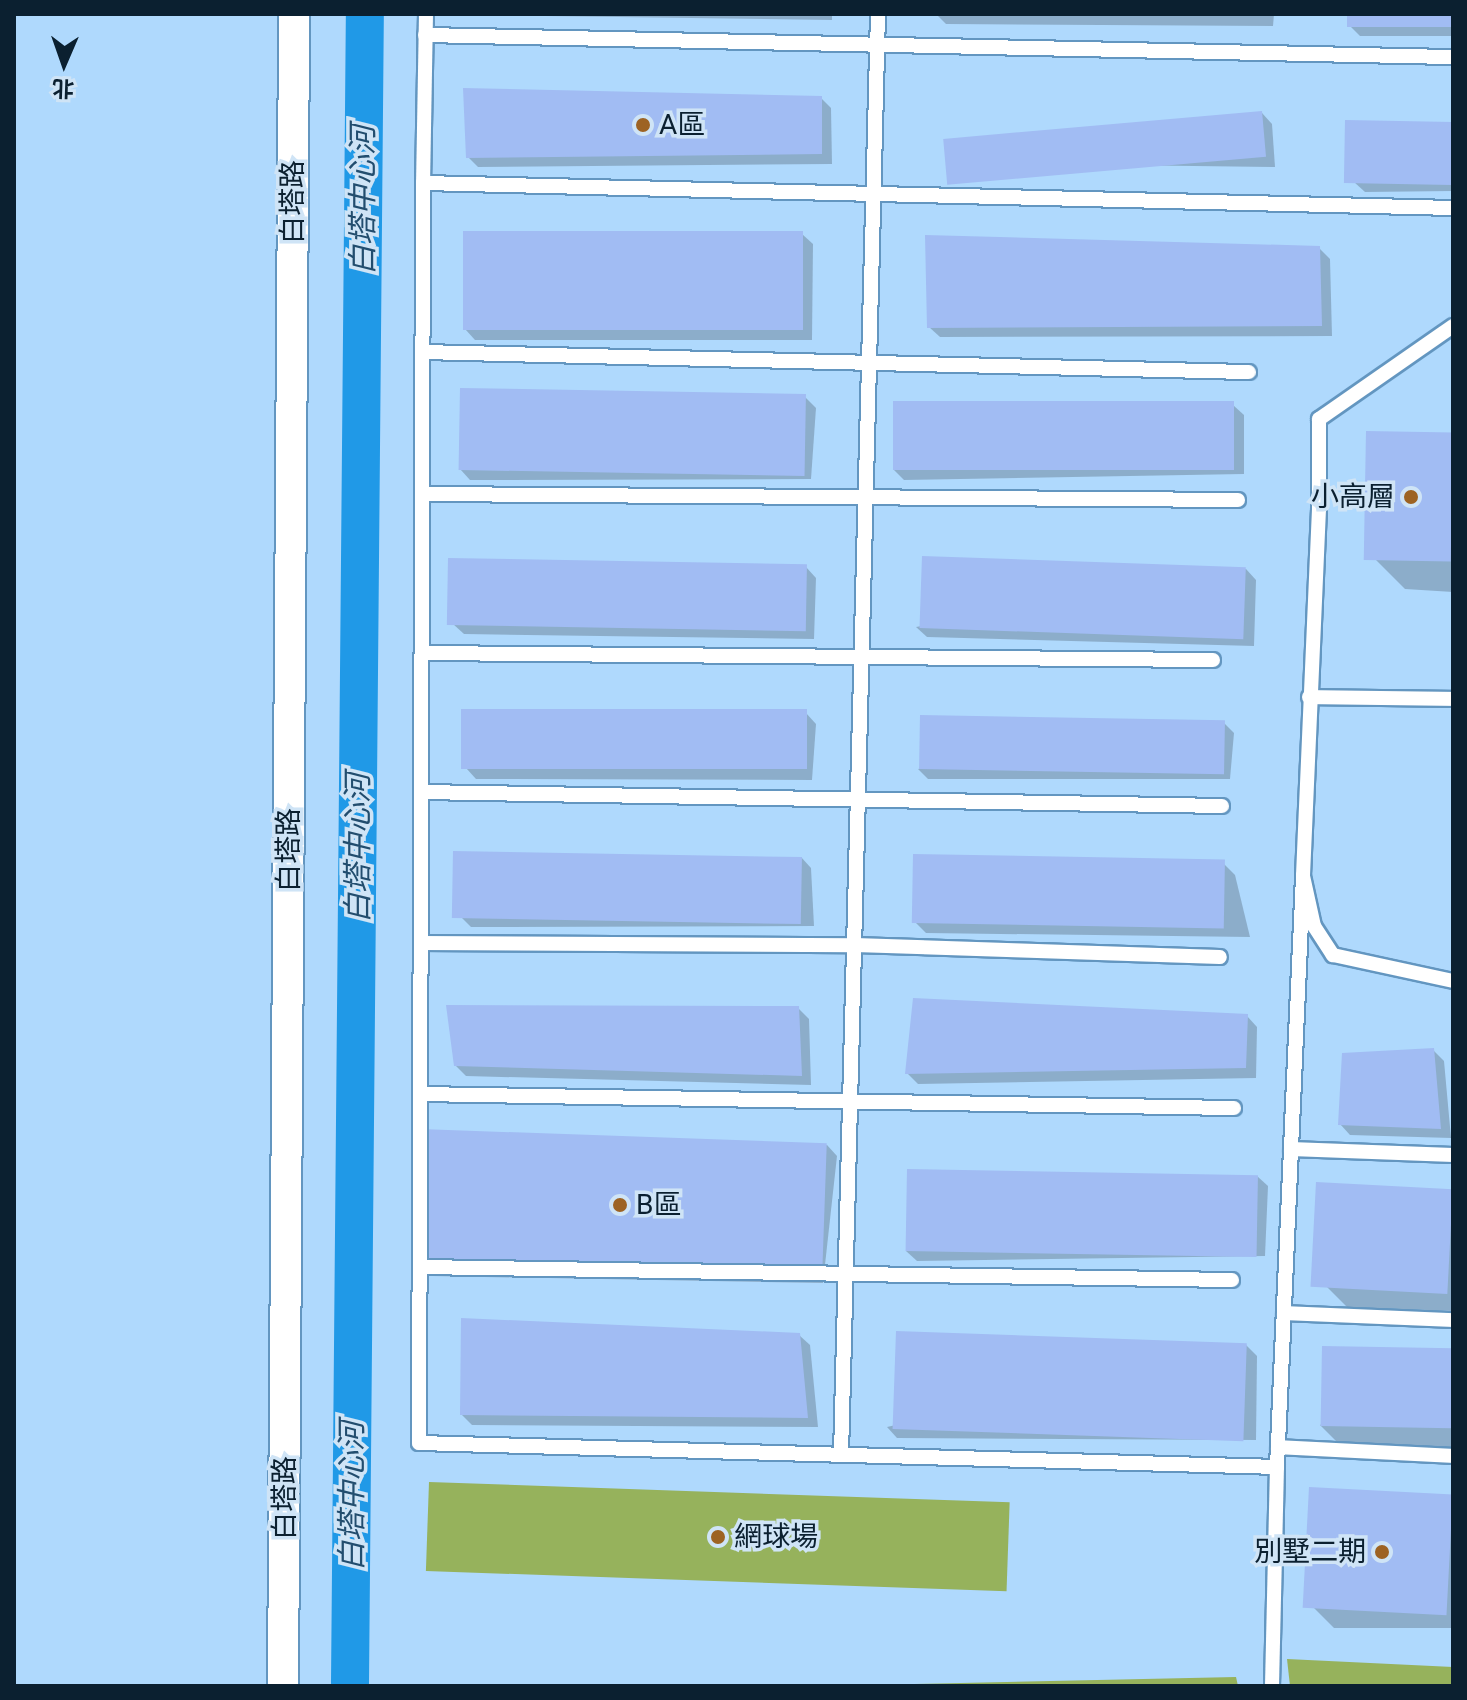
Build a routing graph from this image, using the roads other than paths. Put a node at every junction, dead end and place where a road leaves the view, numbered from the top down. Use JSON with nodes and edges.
{"nodes":[{"id":1,"x":294,"y":14,"type":"edge"},
{"id":2,"x":426,"y":14,"type":"edge"},
{"id":3,"x":878,"y":14,"type":"edge"},
{"id":4,"x":425,"y":35,"type":"junction"},
{"id":5,"x":878,"y":45,"type":"junction"},
{"id":6,"x":1453,"y":57,"type":"edge"},
{"id":7,"x":423,"y":183,"type":"junction"},
{"id":8,"x":876,"y":194,"type":"junction"},
{"id":9,"x":1453,"y":208,"type":"edge"},
{"id":10,"x":1453,"y":326,"type":"edge"},
{"id":11,"x":422,"y":352,"type":"junction"},
{"id":12,"x":872,"y":363,"type":"junction"},
{"id":13,"x":1249,"y":372,"type":"dead end"},
{"id":14,"x":422,"y":494,"type":"junction"},
{"id":15,"x":868,"y":497,"type":"junction"},
{"id":16,"x":1238,"y":500,"type":"dead end"},
{"id":17,"x":422,"y":653,"type":"junction"},
{"id":18,"x":863,"y":657,"type":"junction"},
{"id":19,"x":1213,"y":660,"type":"dead end"},
{"id":20,"x":1309,"y":697,"type":"junction"},
{"id":21,"x":1453,"y":699,"type":"edge"},
{"id":22,"x":421,"y":792,"type":"junction"},
{"id":23,"x":859,"y":800,"type":"junction"},
{"id":24,"x":1222,"y":806,"type":"dead end"},
{"id":25,"x":1303,"y":876,"type":"junction"},
{"id":26,"x":421,"y":943,"type":"junction"},
{"id":27,"x":855,"y":945,"type":"junction"},
{"id":28,"x":1220,"y":957,"type":"dead end"},
{"id":29,"x":1453,"y":981,"type":"edge"},
{"id":30,"x":420,"y":1094,"type":"junction"},
{"id":31,"x":851,"y":1101,"type":"junction"},
{"id":32,"x":1234,"y":1108,"type":"dead end"},
{"id":33,"x":1291,"y":1149,"type":"junction"},
{"id":34,"x":1453,"y":1155,"type":"edge"},
{"id":35,"x":420,"y":1267,"type":"junction"},
{"id":36,"x":846,"y":1274,"type":"junction"},
{"id":37,"x":1232,"y":1280,"type":"dead end"},
{"id":38,"x":1284,"y":1313,"type":"junction"},
{"id":39,"x":1453,"y":1320,"type":"edge"},
{"id":40,"x":1278,"y":1447,"type":"junction"},
{"id":41,"x":841,"y":1455,"type":"junction"},
{"id":42,"x":1453,"y":1456,"type":"edge"},
{"id":43,"x":1277,"y":1467,"type":"junction"},
{"id":44,"x":283,"y":1686,"type":"edge"},
{"id":45,"x":1272,"y":1686,"type":"edge"}],
"edges":[{"from":1,"to":44,"type":"street","name":"白塔路"},
{"from":2,"to":4,"type":"lane"},
{"from":3,"to":5,"type":"lane"},
{"from":4,"to":5,"type":"lane"},
{"from":4,"to":7,"type":"lane"},
{"from":5,"to":6,"type":"lane"},
{"from":5,"to":8,"type":"lane"},
{"from":7,"to":8,"type":"lane"},
{"from":7,"to":11,"type":"lane"},
{"from":8,"to":9,"type":"lane"},
{"from":8,"to":12,"type":"lane"},
{"from":10,"to":20,"type":"lane"},
{"from":11,"to":12,"type":"lane"},
{"from":11,"to":14,"type":"lane"},
{"from":12,"to":13,"type":"lane"},
{"from":12,"to":15,"type":"lane"},
{"from":14,"to":15,"type":"lane"},
{"from":14,"to":17,"type":"lane"},
{"from":15,"to":16,"type":"lane"},
{"from":15,"to":18,"type":"lane"},
{"from":17,"to":18,"type":"lane"},
{"from":17,"to":22,"type":"lane"},
{"from":18,"to":19,"type":"lane"},
{"from":18,"to":23,"type":"lane"},
{"from":20,"to":21,"type":"lane"},
{"from":20,"to":25,"type":"lane"},
{"from":22,"to":23,"type":"lane"},
{"from":22,"to":26,"type":"lane"},
{"from":23,"to":24,"type":"lane"},
{"from":23,"to":27,"type":"lane"},
{"from":25,"to":29,"type":"lane"},
{"from":25,"to":33,"type":"lane"},
{"from":26,"to":27,"type":"lane"},
{"from":26,"to":30,"type":"lane"},
{"from":27,"to":28,"type":"lane"},
{"from":27,"to":31,"type":"lane"},
{"from":30,"to":31,"type":"lane"},
{"from":30,"to":35,"type":"lane"},
{"from":31,"to":32,"type":"lane"},
{"from":31,"to":36,"type":"lane"},
{"from":33,"to":34,"type":"lane"},
{"from":33,"to":38,"type":"lane"},
{"from":35,"to":36,"type":"lane"},
{"from":35,"to":41,"type":"lane"},
{"from":36,"to":37,"type":"lane"},
{"from":36,"to":41,"type":"lane"},
{"from":38,"to":39,"type":"lane"},
{"from":38,"to":40,"type":"lane"},
{"from":40,"to":42,"type":"lane"},
{"from":40,"to":43,"type":"lane"},
{"from":41,"to":43,"type":"lane"},
{"from":43,"to":45,"type":"lane"}]}
